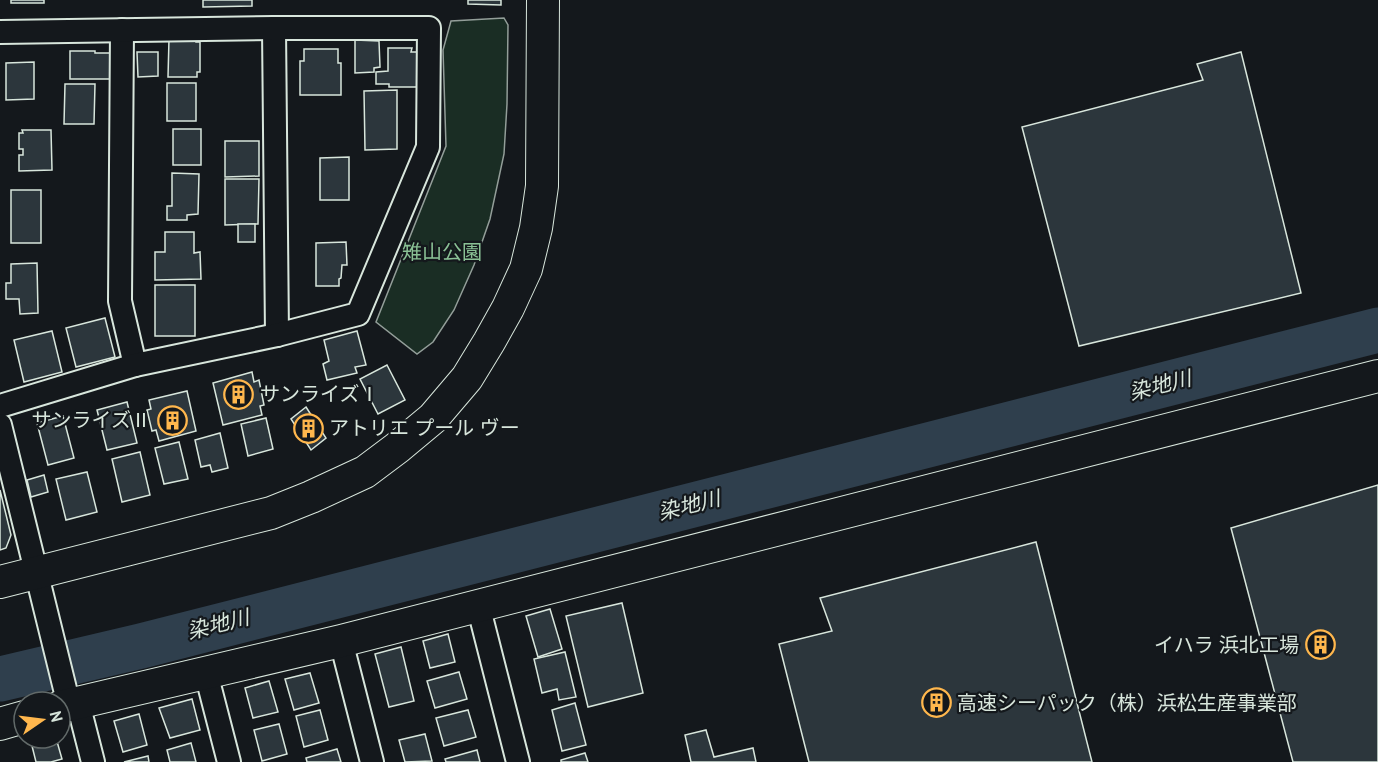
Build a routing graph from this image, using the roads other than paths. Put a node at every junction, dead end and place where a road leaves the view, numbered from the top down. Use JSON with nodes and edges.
{"nodes":[{"id":1,"x":543,"y":0,"type":"edge"},
{"id":2,"x":274,"y":28,"type":"junction"},
{"id":3,"x":122,"y":30,"type":"junction"},
{"id":4,"x":0,"y":32,"type":"edge"},
{"id":5,"x":277,"y":335,"type":"junction"},
{"id":6,"x":135,"y":365,"type":"junction"},
{"id":7,"x":1378,"y":376,"type":"edge"},
{"id":8,"x":0,"y":406,"type":"edge"},
{"id":9,"x":0,"y":425,"type":"edge"},
{"id":10,"x":36,"y":573,"type":"junction"},
{"id":11,"x":0,"y":582,"type":"edge"},
{"id":12,"x":478,"y":605,"type":"junction"},
{"id":13,"x":341,"y":641,"type":"junction"},
{"id":14,"x":206,"y":673,"type":"junction"},
{"id":15,"x":65,"y":690,"type":"edge"},
{"id":16,"x":72,"y":699,"type":"edge"},
{"id":17,"x":72,"y":712,"type":"edge"},
{"id":18,"x":93,"y":762,"type":"edge"},
{"id":19,"x":229,"y":762,"type":"edge"},
{"id":20,"x":372,"y":762,"type":"edge"},
{"id":21,"x":518,"y":762,"type":"edge"}],
"edges":[{"from":1,"to":10,"type":"street"},
{"from":2,"to":3,"type":"street"},
{"from":2,"to":5,"type":"street"},
{"from":2,"to":5,"type":"street"},
{"from":3,"to":4,"type":"street"},
{"from":3,"to":6,"type":"street"},
{"from":5,"to":6,"type":"street"},
{"from":6,"to":8,"type":"street"},
{"from":7,"to":12,"type":"street"},
{"from":9,"to":10,"type":"street"},
{"from":10,"to":11,"type":"street"},
{"from":10,"to":15,"type":"street"},
{"from":12,"to":13,"type":"street"},
{"from":12,"to":21,"type":"street"},
{"from":13,"to":14,"type":"street"},
{"from":13,"to":20,"type":"street"},
{"from":14,"to":16,"type":"street"},
{"from":14,"to":19,"type":"street"},
{"from":17,"to":18,"type":"street"}]}
